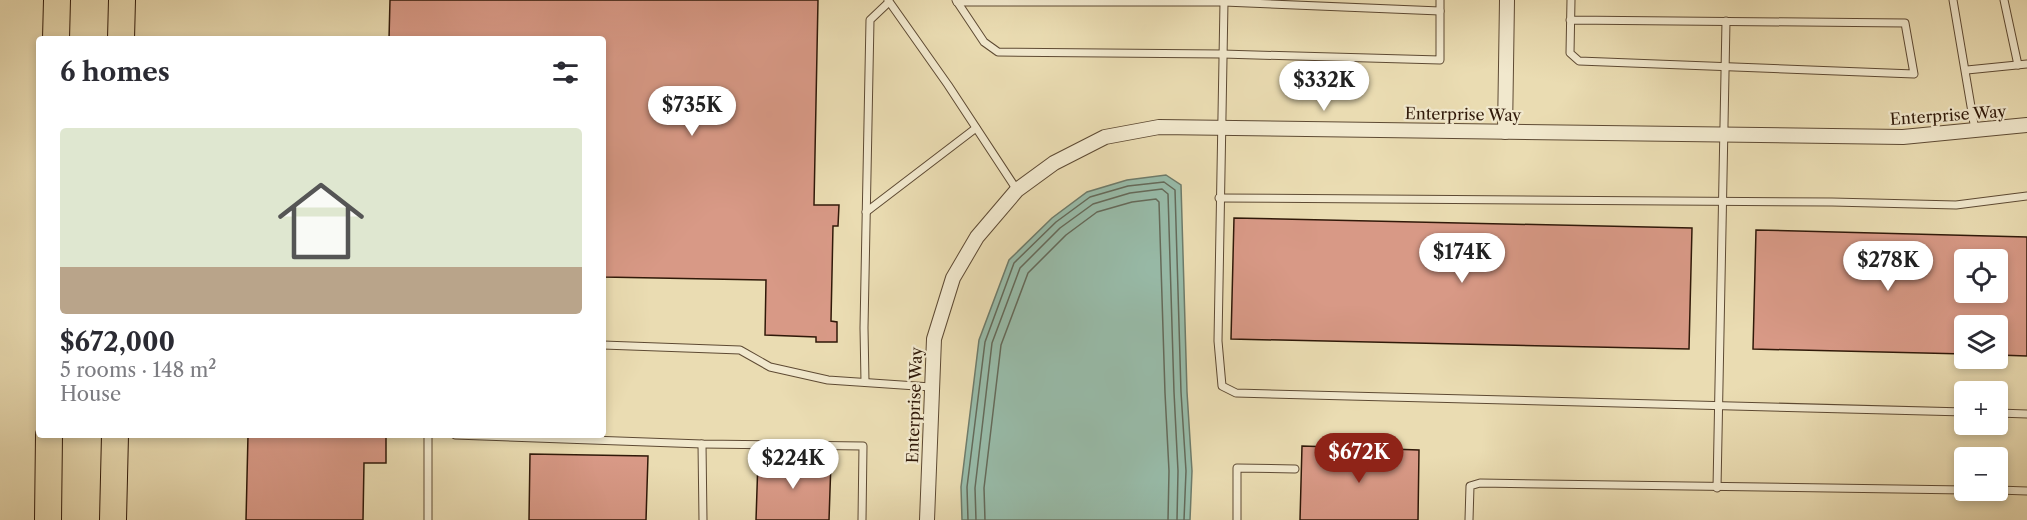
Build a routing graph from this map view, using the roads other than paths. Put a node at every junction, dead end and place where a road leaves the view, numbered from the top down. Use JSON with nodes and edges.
{"nodes":[{"id":1,"x":57,"y":0,"type":"edge"},
{"id":2,"x":122,"y":0,"type":"edge"},
{"id":3,"x":1440,"y":0,"type":"edge"},
{"id":4,"x":1507,"y":0,"type":"edge"},
{"id":5,"x":1571,"y":0,"type":"edge"},
{"id":6,"x":1953,"y":0,"type":"edge"},
{"id":7,"x":2004,"y":0,"type":"edge"},
{"id":8,"x":889,"y":1,"type":"edge"},
{"id":9,"x":957,"y":1,"type":"edge"},
{"id":10,"x":1224,"y":2,"type":"junction"},
{"id":11,"x":1440,"y":11,"type":"junction"},
{"id":12,"x":1570,"y":20,"type":"junction"},
{"id":13,"x":1726,"y":21,"type":"junction"},
{"id":14,"x":56,"y":36,"type":"edge"},
{"id":15,"x":121,"y":36,"type":"edge"},
{"id":16,"x":1222,"y":54,"type":"junction"},
{"id":17,"x":2018,"y":64,"type":"junction"},
{"id":18,"x":2027,"y":64,"type":"edge"},
{"id":19,"x":1725,"y":68,"type":"junction"},
{"id":20,"x":1967,"y":70,"type":"junction"},
{"id":21,"x":2027,"y":125,"type":"edge"},
{"id":22,"x":1221,"y":127,"type":"junction"},
{"id":23,"x":976,"y":128,"type":"junction"},
{"id":24,"x":1975,"y":130,"type":"junction"},
{"id":25,"x":1504,"y":132,"type":"junction"},
{"id":26,"x":1724,"y":134,"type":"junction"},
{"id":27,"x":1017,"y":190,"type":"junction"},
{"id":28,"x":2027,"y":196,"type":"edge"},
{"id":29,"x":1219,"y":198,"type":"junction"},
{"id":30,"x":1723,"y":202,"type":"junction"},
{"id":31,"x":866,"y":212,"type":"junction"},
{"id":32,"x":606,"y":345,"type":"edge"},
{"id":33,"x":865,"y":382,"type":"junction"},
{"id":34,"x":931,"y":387,"type":"junction"},
{"id":35,"x":1719,"y":405,"type":"junction"},
{"id":36,"x":1954,"y":412,"type":"edge"},
{"id":37,"x":2008,"y":413,"type":"edge"},
{"id":38,"x":2027,"y":414,"type":"edge"},
{"id":39,"x":49,"y":438,"type":"edge"},
{"id":40,"x":115,"y":438,"type":"edge"},
{"id":41,"x":428,"y":438,"type":"edge"},
{"id":42,"x":537,"y":438,"type":"edge"},
{"id":43,"x":702,"y":444,"type":"junction"},
{"id":44,"x":1295,"y":469,"type":"dead end"},
{"id":45,"x":1717,"y":488,"type":"junction"},
{"id":46,"x":1954,"y":490,"type":"edge"},
{"id":47,"x":2008,"y":490,"type":"edge"},
{"id":48,"x":2027,"y":491,"type":"edge"},
{"id":49,"x":48,"y":520,"type":"edge"},
{"id":50,"x":113,"y":520,"type":"edge"},
{"id":51,"x":428,"y":520,"type":"edge"},
{"id":52,"x":703,"y":520,"type":"edge"},
{"id":53,"x":862,"y":520,"type":"edge"},
{"id":54,"x":927,"y":520,"type":"edge"},
{"id":55,"x":1237,"y":520,"type":"edge"},
{"id":56,"x":1469,"y":520,"type":"edge"}],
"edges":[{"from":1,"to":14,"type":"highway"},
{"from":2,"to":15,"type":"highway"},
{"from":3,"to":11,"type":"lane"},
{"from":4,"to":25,"type":"street"},
{"from":5,"to":12,"type":"lane"},
{"from":6,"to":20,"type":"lane"},
{"from":7,"to":17,"type":"lane"},
{"from":8,"to":23,"type":"lane"},
{"from":8,"to":31,"type":"lane"},
{"from":9,"to":10,"type":"lane"},
{"from":9,"to":16,"type":"lane"},
{"from":10,"to":11,"type":"lane"},
{"from":10,"to":16,"type":"lane"},
{"from":11,"to":16,"type":"lane"},
{"from":12,"to":13,"type":"lane"},
{"from":12,"to":19,"type":"lane"},
{"from":13,"to":19,"type":"lane"},
{"from":13,"to":19,"type":"lane"},
{"from":16,"to":22,"type":"lane"},
{"from":17,"to":18,"type":"lane"},
{"from":17,"to":20,"type":"lane"},
{"from":19,"to":26,"type":"lane"},
{"from":20,"to":24,"type":"lane"},
{"from":21,"to":24,"type":"street","name":"Enterprise Way"},
{"from":22,"to":25,"type":"street","name":"Enterprise Way"},
{"from":22,"to":27,"type":"street","name":"Enterprise Way"},
{"from":22,"to":29,"type":"lane"},
{"from":23,"to":27,"type":"lane"},
{"from":23,"to":31,"type":"lane"},
{"from":24,"to":26,"type":"street","name":"Enterprise Way"},
{"from":25,"to":26,"type":"street","name":"Enterprise Way"},
{"from":26,"to":30,"type":"lane"},
{"from":27,"to":34,"type":"street","name":"Enterprise Way"},
{"from":28,"to":30,"type":"lane"},
{"from":29,"to":30,"type":"lane"},
{"from":29,"to":35,"type":"lane"},
{"from":30,"to":35,"type":"lane"},
{"from":31,"to":33,"type":"lane"},
{"from":32,"to":33,"type":"lane"},
{"from":33,"to":34,"type":"lane"},
{"from":34,"to":54,"type":"street","name":"Enterprise Way"},
{"from":35,"to":36,"type":"lane"},
{"from":35,"to":45,"type":"lane"},
{"from":37,"to":38,"type":"lane"},
{"from":39,"to":49,"type":"highway"},
{"from":40,"to":50,"type":"highway"},
{"from":41,"to":51,"type":"lane"},
{"from":42,"to":43,"type":"lane"},
{"from":43,"to":52,"type":"lane"},
{"from":43,"to":53,"type":"lane"},
{"from":44,"to":55,"type":"lane"},
{"from":45,"to":46,"type":"lane"},
{"from":45,"to":56,"type":"lane"},
{"from":47,"to":48,"type":"lane"}]}
